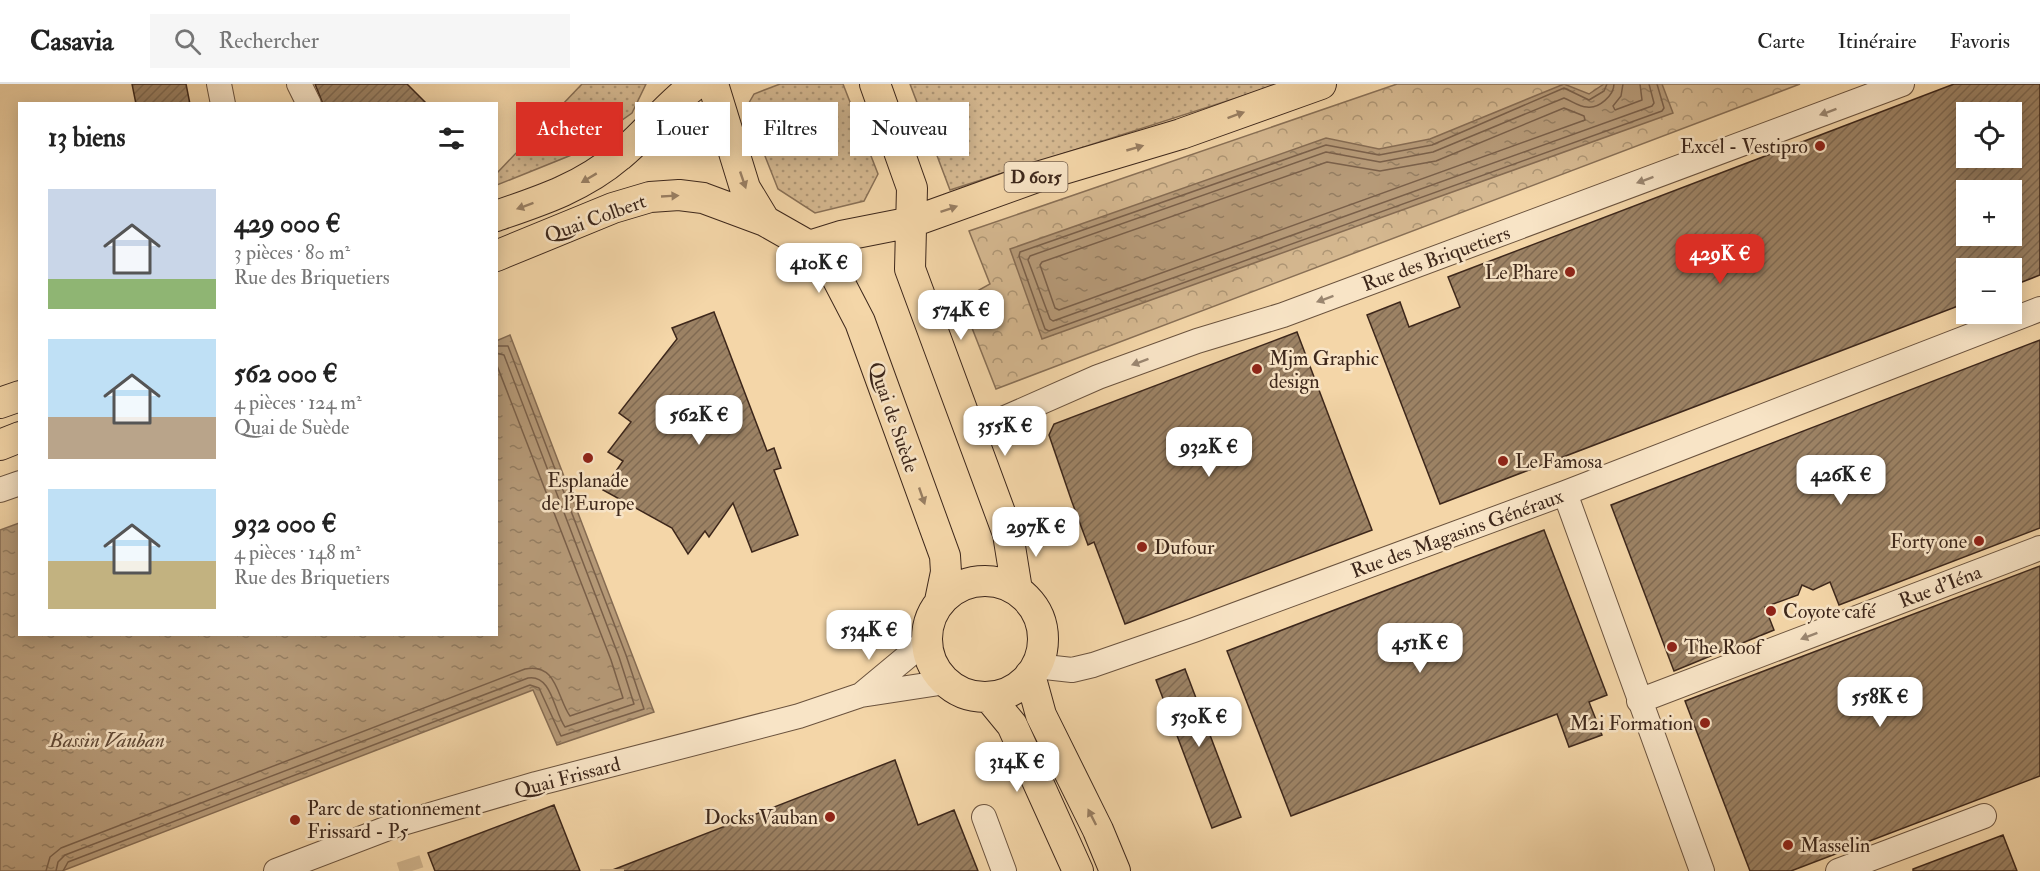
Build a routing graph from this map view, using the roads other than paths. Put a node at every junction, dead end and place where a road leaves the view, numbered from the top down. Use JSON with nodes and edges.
{"nodes":[{"id":1,"x":219,"y":84,"type":"edge"},
{"id":2,"x":299,"y":84,"type":"edge"},
{"id":3,"x":696,"y":84,"type":"edge"},
{"id":4,"x":712,"y":84,"type":"edge"},
{"id":5,"x":875,"y":84,"type":"edge"},
{"id":6,"x":1321,"y":84,"type":"edge"},
{"id":7,"x":1902,"y":84,"type":"edge"},
{"id":8,"x":223,"y":102,"type":"edge"},
{"id":9,"x":308,"y":102,"type":"edge"},
{"id":10,"x":498,"y":215,"type":"edge"},
{"id":11,"x":765,"y":221,"type":"junction"},
{"id":12,"x":912,"y":222,"type":"junction"},
{"id":13,"x":809,"y":246,"type":"junction"},
{"id":14,"x":498,"y":255,"type":"edge"},
{"id":15,"x":2040,"y":309,"type":"edge"},
{"id":16,"x":18,"y":397,"type":"edge"},
{"id":17,"x":0,"y":403,"type":"edge"},
{"id":18,"x":969,"y":431,"type":"junction"},
{"id":19,"x":18,"y":438,"type":"edge"},
{"id":20,"x":0,"y":445,"type":"edge"},
{"id":21,"x":18,"y":484,"type":"edge"},
{"id":22,"x":0,"y":490,"type":"edge"},
{"id":23,"x":1565,"y":493,"type":"junction"},
{"id":24,"x":2040,"y":548,"type":"edge"},
{"id":25,"x":1017,"y":590,"type":"junction"},
{"id":26,"x":940,"y":601,"type":"junction"},
{"id":27,"x":926,"y":641,"type":"junction"},
{"id":28,"x":1033,"y":670,"type":"junction"},
{"id":29,"x":946,"y":682,"type":"junction"},
{"id":30,"x":861,"y":695,"type":"junction"},
{"id":31,"x":988,"y":697,"type":"junction"},
{"id":32,"x":1639,"y":700,"type":"junction"},
{"id":33,"x":1984,"y":816,"type":"dead end"},
{"id":34,"x":984,"y":817,"type":"dead end"},
{"id":35,"x":276,"y":871,"type":"edge"},
{"id":36,"x":1004,"y":871,"type":"edge"},
{"id":37,"x":1078,"y":871,"type":"edge"},
{"id":38,"x":1114,"y":871,"type":"edge"},
{"id":39,"x":1702,"y":871,"type":"edge"},
{"id":40,"x":1838,"y":871,"type":"edge"}],
"edges":[{"from":1,"to":8,"type":"street"},
{"from":2,"to":9,"type":"street"},
{"from":3,"to":10,"type":"main road","name":"Quai Colbert","one_way":true},
{"from":4,"to":11,"type":"main road","one_way":true},
{"from":5,"to":12,"type":"main road"},
{"from":12,"to":6,"type":"main road","number":"D 6015","one_way":true},
{"from":7,"to":18,"type":"street","name":"Rue des Briquetiers","one_way":true},
{"from":11,"to":13,"type":"main road","name":"Quai Colbert"},
{"from":14,"to":11,"type":"main road","name":"Quai Colbert","one_way":true},
{"from":12,"to":13,"type":"main road","number":"D 6015"},
{"from":12,"to":18,"type":"main road"},
{"from":13,"to":26,"type":"main road","name":"Quai de Suède","one_way":true},
{"from":15,"to":23,"type":"street","name":"Rue des Magasins Généraux"},
{"from":16,"to":17,"type":"main road"},
{"from":18,"to":25,"type":"main road"},
{"from":19,"to":20,"type":"main road"},
{"from":21,"to":22,"type":"street"},
{"from":23,"to":28,"type":"street","name":"Rue des Magasins Généraux"},
{"from":23,"to":32,"type":"street"},
{"from":24,"to":32,"type":"street","name":"Rue d'Iéna","one_way":true},
{"from":25,"to":26,"type":"main road"},
{"from":25,"to":28,"type":"main road"},
{"from":26,"to":27,"type":"main road"},
{"from":27,"to":29,"type":"main road"},
{"from":27,"to":30,"type":"street","name":"Quai Frissard"},
{"from":28,"to":31,"type":"main road"},
{"from":38,"to":28,"type":"main road","one_way":true},
{"from":29,"to":30,"type":"street","name":"Quai Frissard"},
{"from":29,"to":31,"type":"main road"},
{"from":30,"to":35,"type":"street","name":"Quai Frissard"},
{"from":31,"to":37,"type":"main road"},
{"from":32,"to":39,"type":"street"},
{"from":33,"to":40,"type":"street"},
{"from":34,"to":36,"type":"street"}]}
